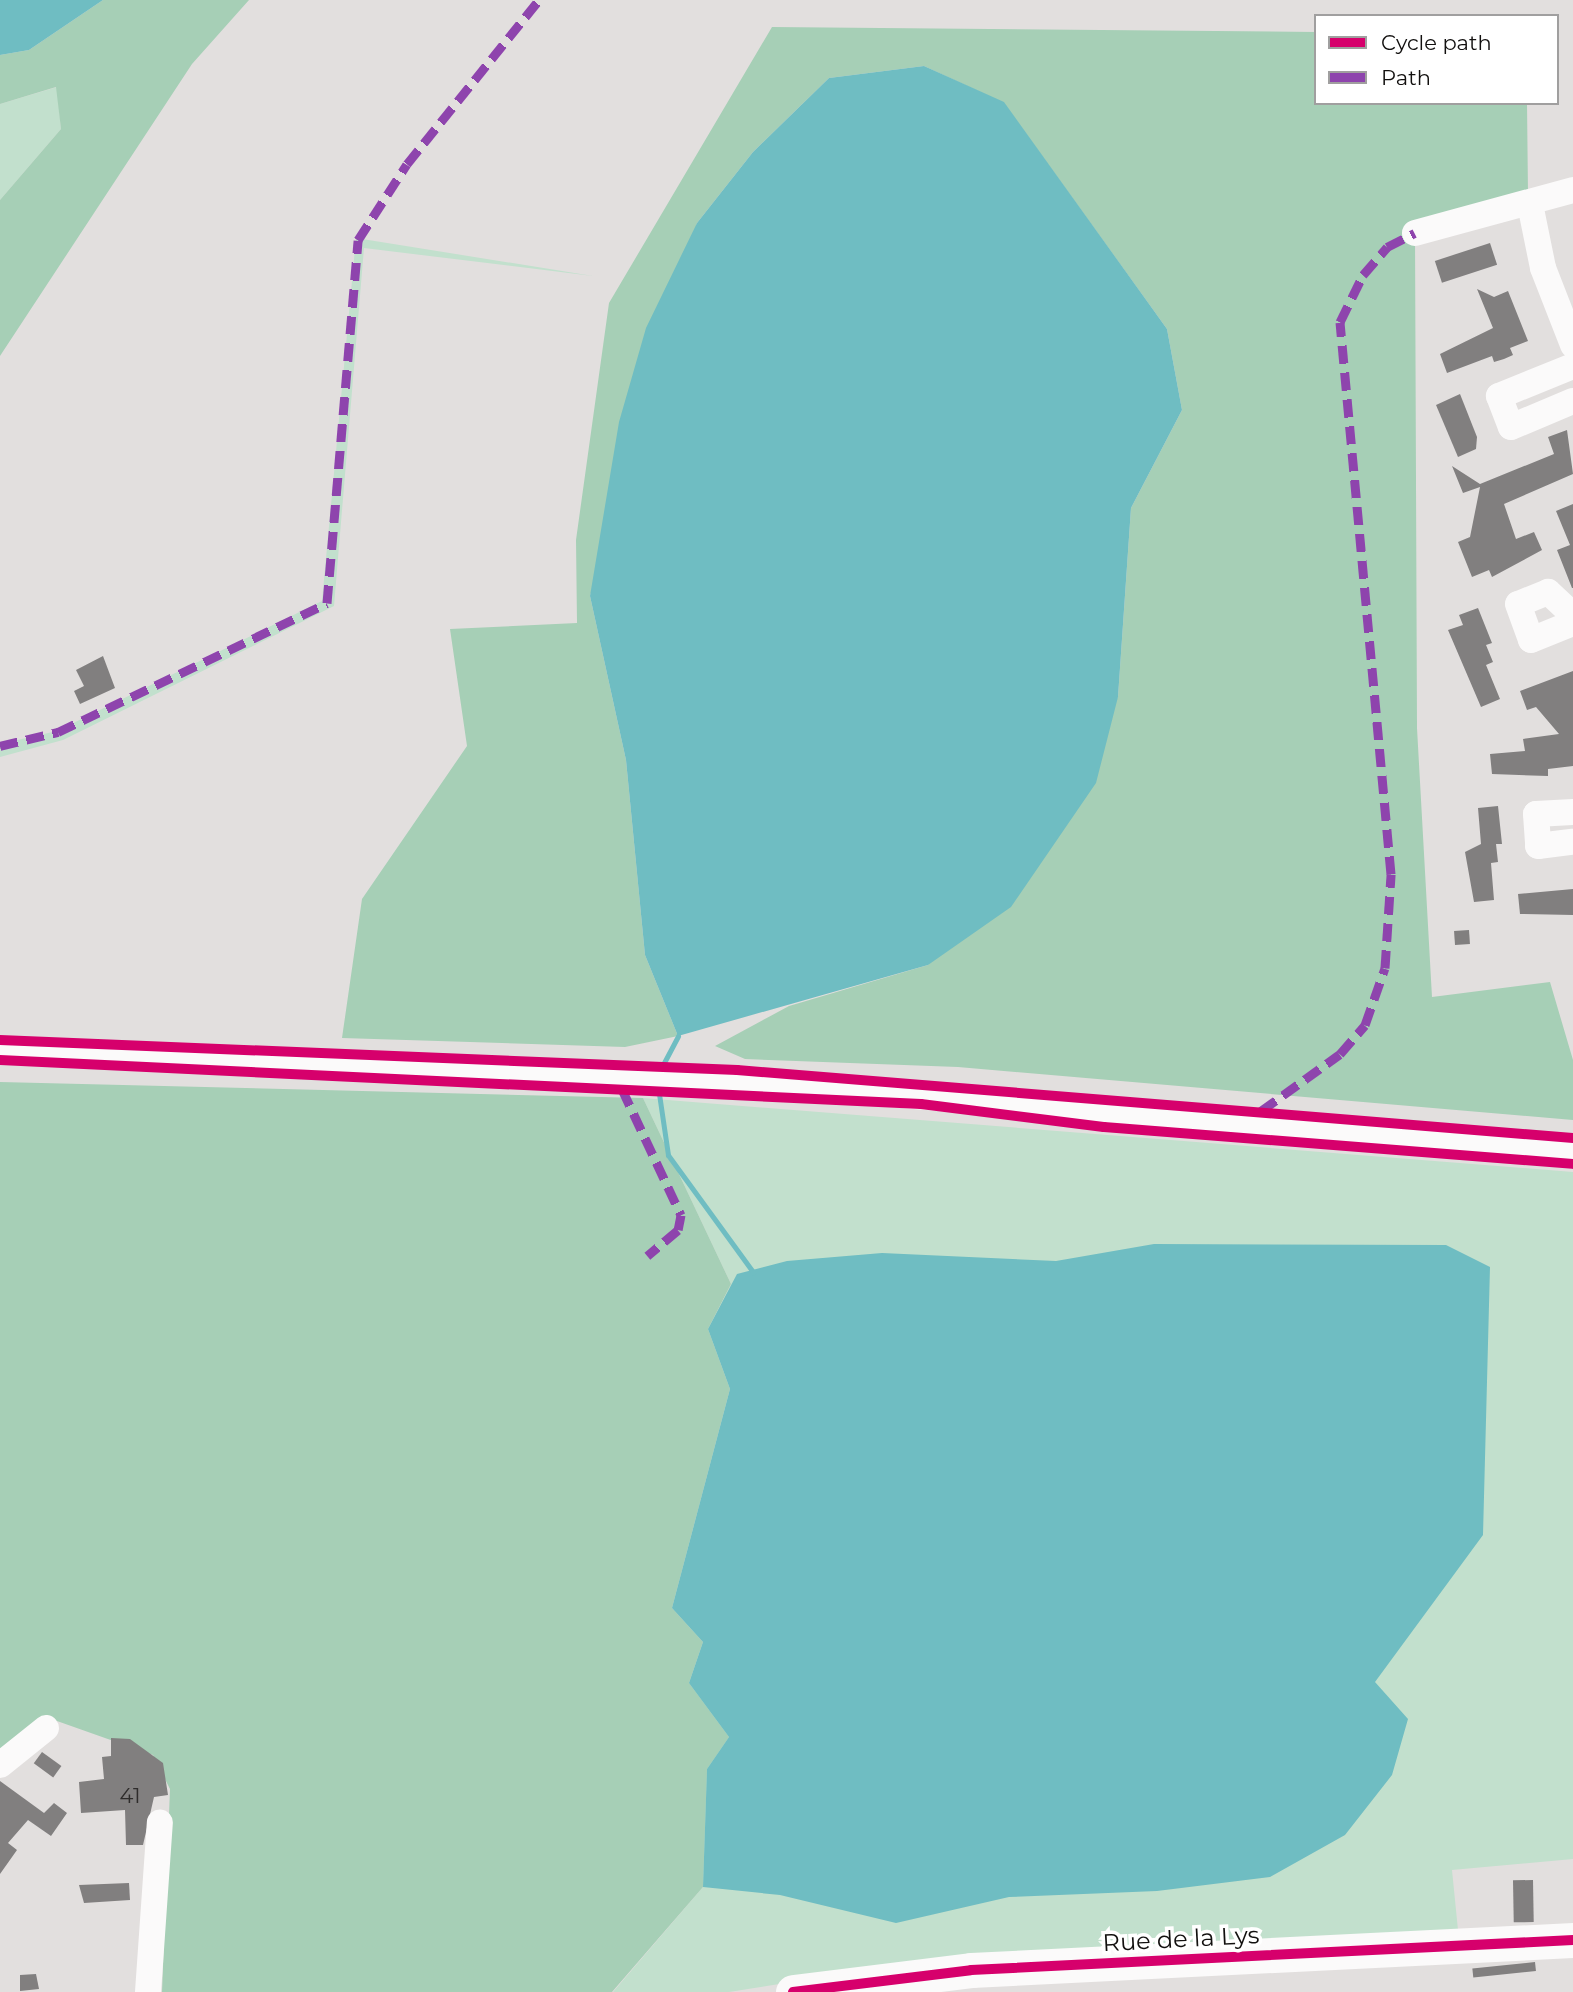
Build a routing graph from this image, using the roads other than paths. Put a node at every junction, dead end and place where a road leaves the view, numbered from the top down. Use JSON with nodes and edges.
{"nodes":[{"id":1,"x":1573,"y":190,"type":"edge"},
{"id":2,"x":1530,"y":204,"type":"junction"},
{"id":3,"x":1415,"y":233,"type":"dead end"},
{"id":4,"x":1573,"y":345,"type":"edge"},
{"id":5,"x":1573,"y":366,"type":"edge"},
{"id":6,"x":1573,"y":401,"type":"edge"},
{"id":7,"x":1573,"y":615,"type":"edge"},
{"id":8,"x":1573,"y":623,"type":"edge"},
{"id":9,"x":1573,"y":812,"type":"edge"},
{"id":10,"x":1573,"y":842,"type":"edge"},
{"id":11,"x":0,"y":1049,"type":"edge"},
{"id":12,"x":1573,"y":1150,"type":"edge"},
{"id":13,"x":46,"y":1728,"type":"dead end"},
{"id":14,"x":0,"y":1765,"type":"edge"},
{"id":15,"x":160,"y":1822,"type":"dead end"},
{"id":16,"x":1573,"y":1940,"type":"edge"},
{"id":17,"x":148,"y":1992,"type":"edge"},
{"id":18,"x":793,"y":1992,"type":"edge"}],
"edges":[{"from":1,"to":2,"type":"street"},
{"from":2,"to":3,"type":"street"},
{"from":2,"to":4,"type":"street"},
{"from":5,"to":6,"type":"street"},
{"from":7,"to":8,"type":"street"},
{"from":9,"to":10,"type":"street"},
{"from":11,"to":12,"type":"street"},
{"from":13,"to":14,"type":"street"},
{"from":15,"to":17,"type":"street"},
{"from":16,"to":18,"type":"main road","name":"Rue de la Lys"}]}
